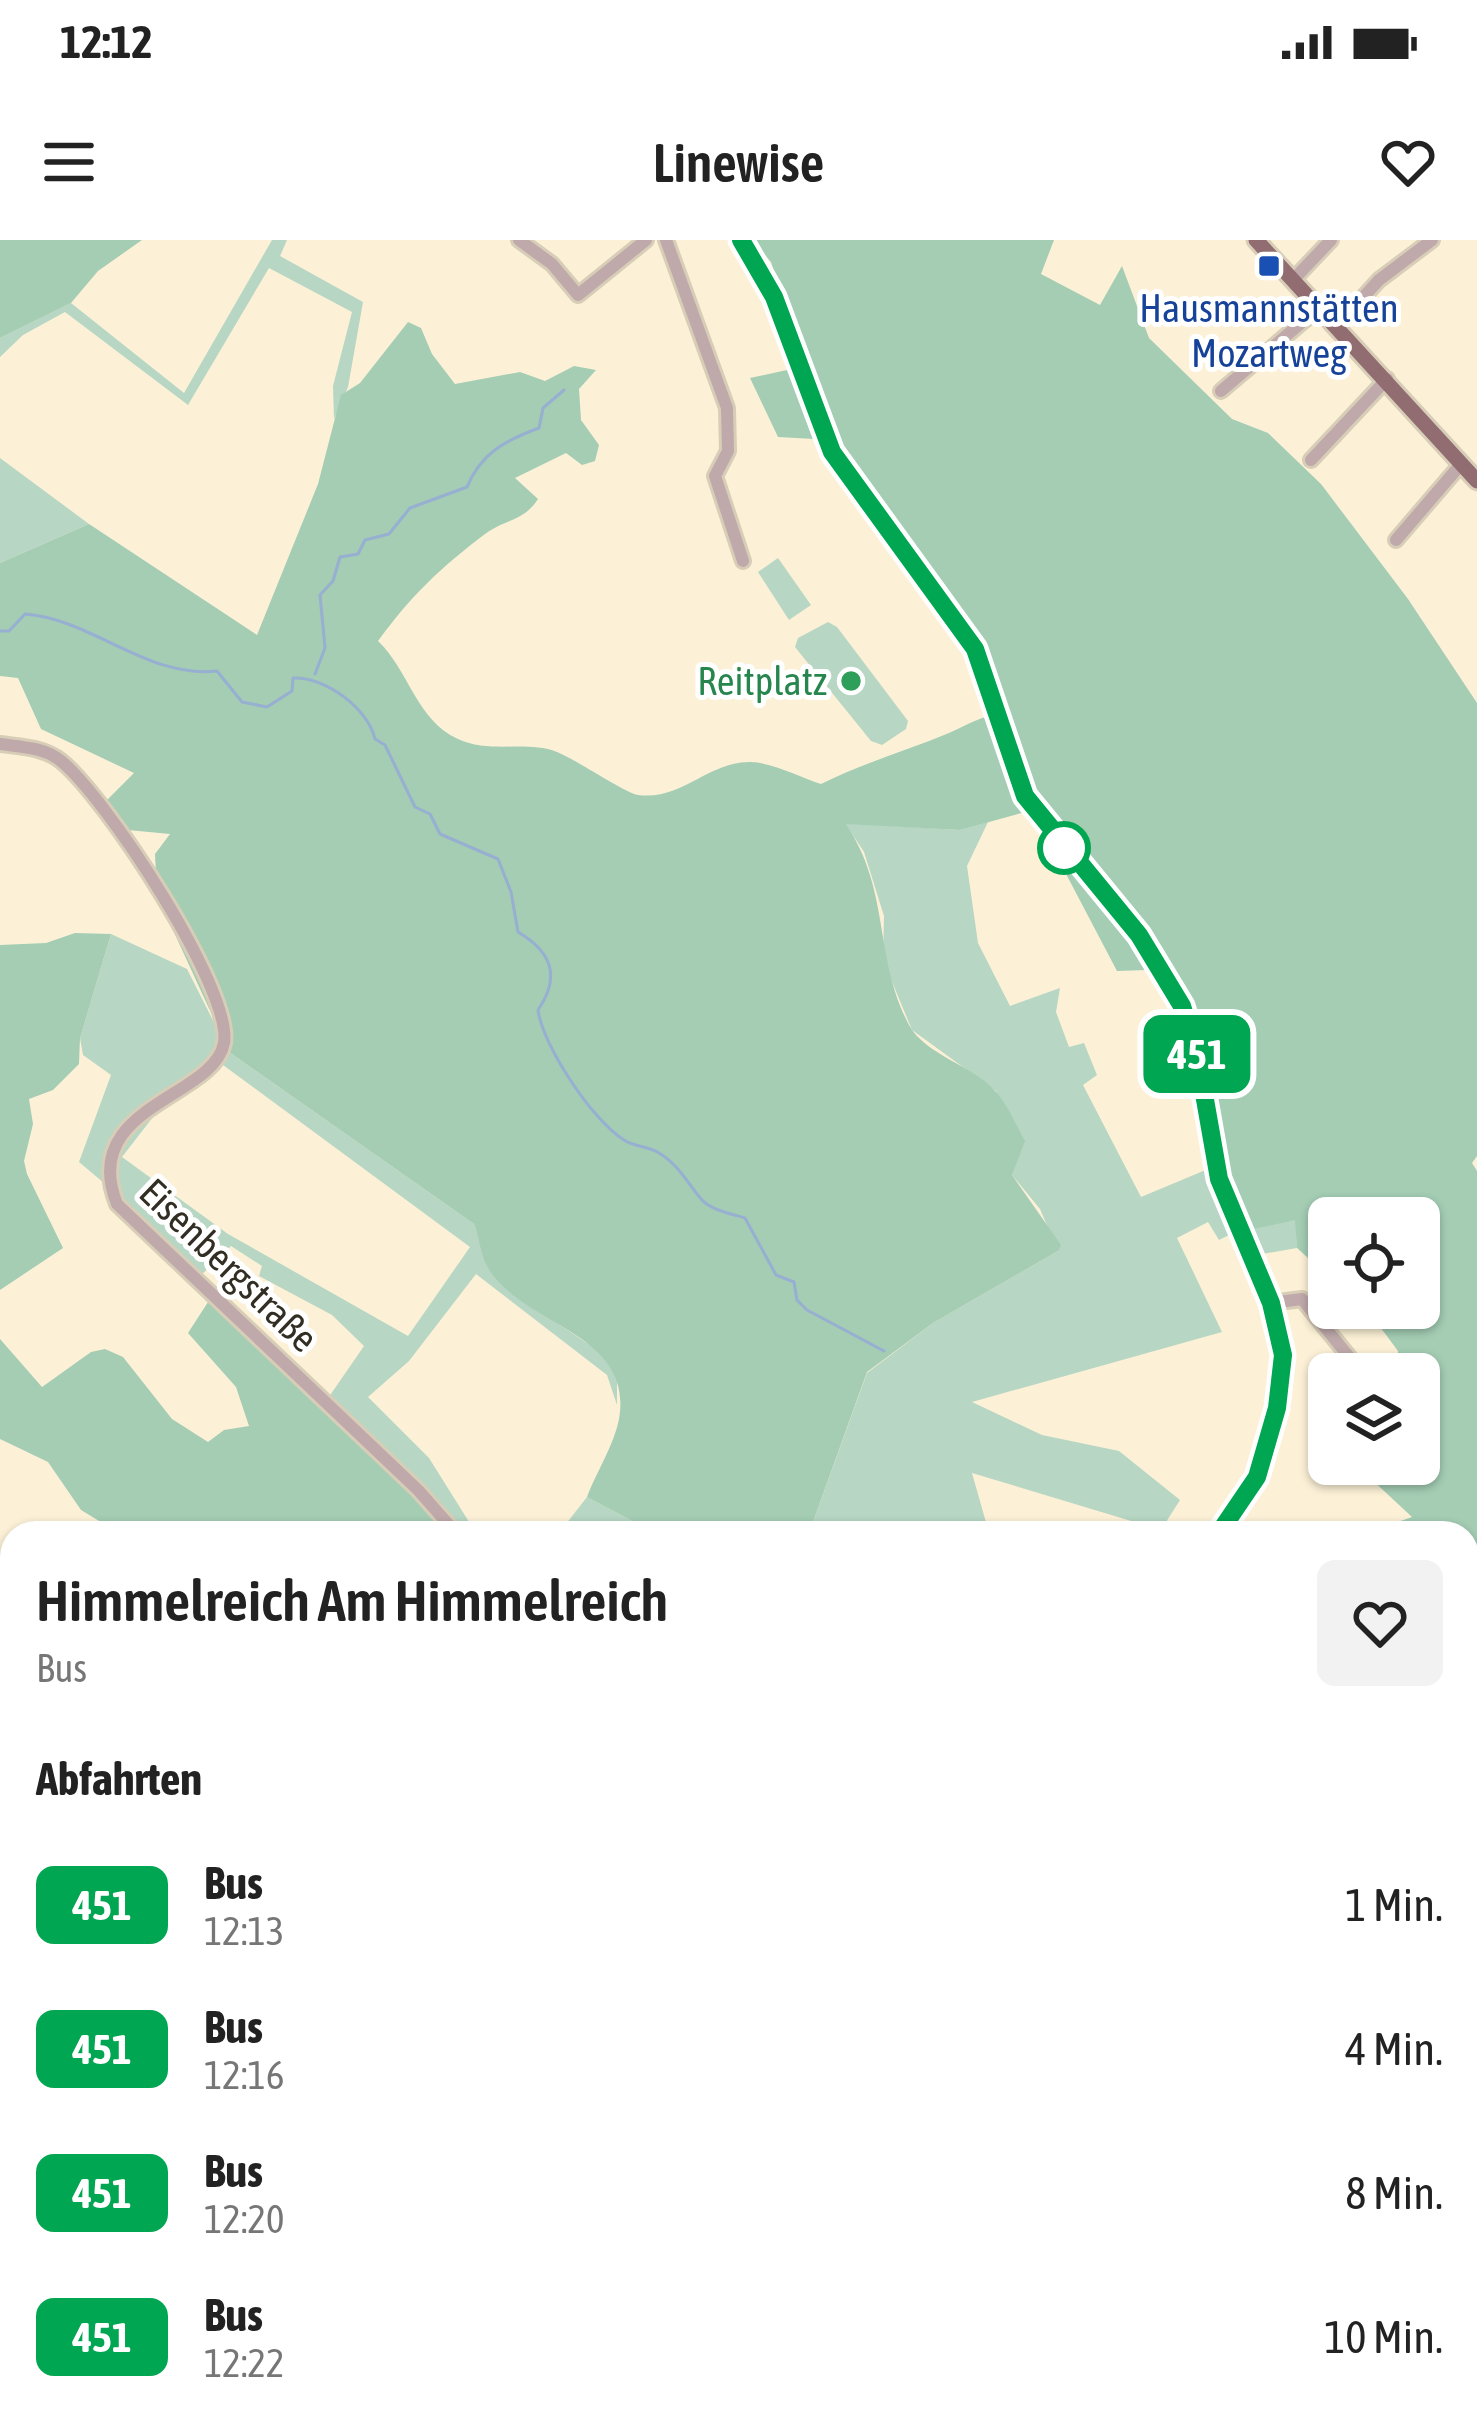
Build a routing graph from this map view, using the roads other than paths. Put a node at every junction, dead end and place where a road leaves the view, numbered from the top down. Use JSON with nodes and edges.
{"nodes":[{"id":1,"x":519,"y":240,"type":"edge"},
{"id":2,"x":646,"y":240,"type":"edge"},
{"id":3,"x":666,"y":240,"type":"edge"},
{"id":4,"x":741,"y":240,"type":"edge"},
{"id":5,"x":1331,"y":240,"type":"edge"},
{"id":6,"x":1432,"y":240,"type":"edge"},
{"id":7,"x":1260,"y":241,"type":"edge"},
{"id":8,"x":1294,"y":279,"type":"junction"},
{"id":9,"x":1320,"y":307,"type":"junction"},
{"id":10,"x":1337,"y":326,"type":"junction"},
{"id":11,"x":1387,"y":380,"type":"junction"},
{"id":12,"x":1221,"y":391,"type":"dead end"},
{"id":13,"x":1311,"y":460,"type":"dead end"},
{"id":14,"x":1462,"y":463,"type":"junction"},
{"id":15,"x":1477,"y":481,"type":"edge"},
{"id":16,"x":1396,"y":540,"type":"dead end"},
{"id":17,"x":743,"y":561,"type":"dead end"},
{"id":18,"x":0,"y":744,"type":"edge"},
{"id":19,"x":1271,"y":1303,"type":"junction"},
{"id":20,"x":1346,"y":1353,"type":"edge"},
{"id":21,"x":445,"y":1521,"type":"edge"},
{"id":22,"x":1227,"y":1521,"type":"edge"}],
"edges":[{"from":1,"to":2,"type":"street"},
{"from":3,"to":17,"type":"street"},
{"from":4,"to":19,"type":"street"},
{"from":5,"to":8,"type":"street"},
{"from":6,"to":10,"type":"street"},
{"from":7,"to":8,"type":"main road"},
{"from":8,"to":9,"type":"main road"},
{"from":9,"to":10,"type":"main road"},
{"from":9,"to":12,"type":"street"},
{"from":10,"to":11,"type":"main road"},
{"from":11,"to":13,"type":"street"},
{"from":11,"to":14,"type":"main road"},
{"from":14,"to":15,"type":"main road"},
{"from":14,"to":16,"type":"street"},
{"from":18,"to":21,"type":"street","name":"Eisenbergstraße"},
{"from":19,"to":20,"type":"street"},
{"from":19,"to":22,"type":"street"}]}
